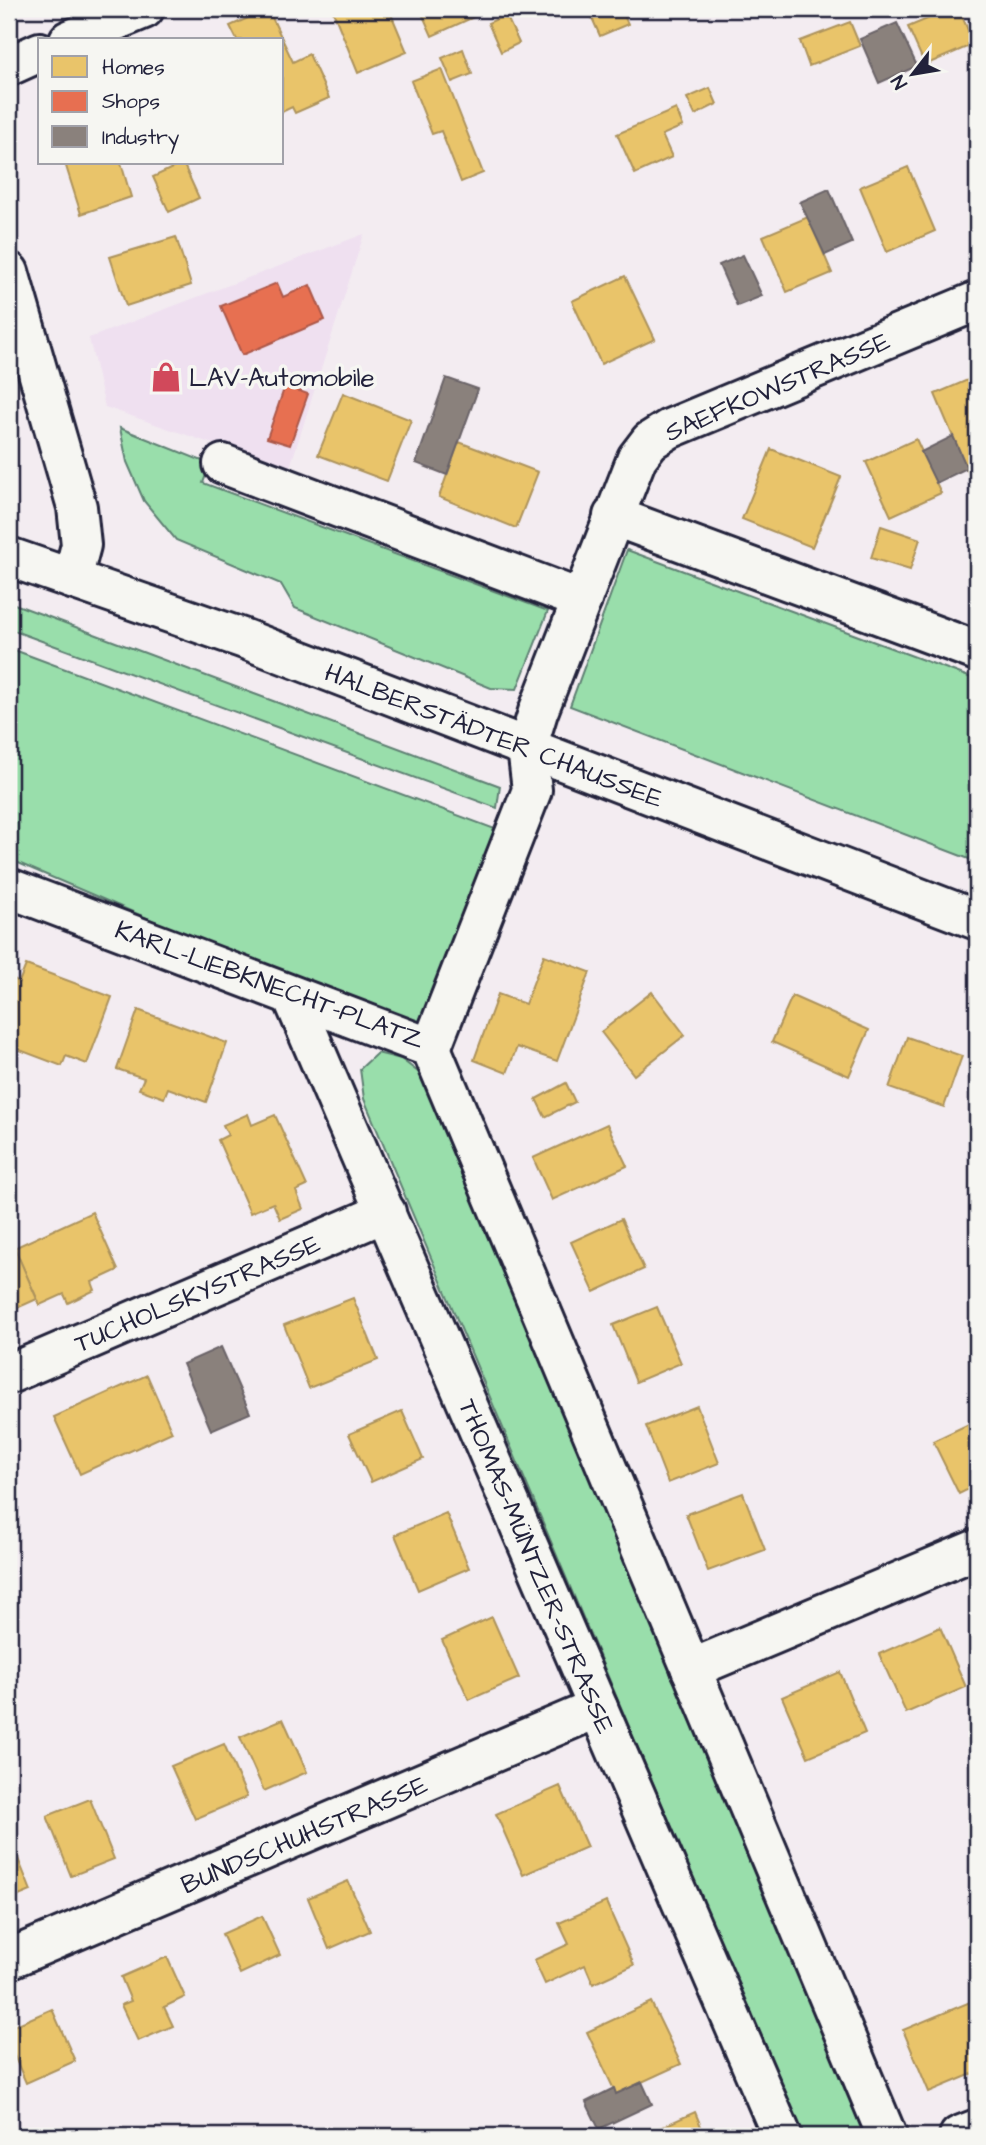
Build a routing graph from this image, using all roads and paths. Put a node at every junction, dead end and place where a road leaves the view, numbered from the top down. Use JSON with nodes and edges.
{"nodes":[{"id":1,"x":144,"y":9,"type":"edge"},
{"id":2,"x":74,"y":38,"type":"edge"},
{"id":3,"x":38,"y":53,"type":"edge"},
{"id":4,"x":9,"y":66,"type":"edge"},
{"id":5,"x":9,"y":272,"type":"edge"},
{"id":6,"x":977,"y":300,"type":"edge"},
{"id":7,"x":223,"y":464,"type":"dead end"},
{"id":8,"x":613,"y":516,"type":"junction"},
{"id":9,"x":9,"y":557,"type":"edge"},
{"id":10,"x":72,"y":579,"type":"junction"},
{"id":11,"x":582,"y":600,"type":"junction"},
{"id":12,"x":977,"y":651,"type":"edge"},
{"id":13,"x":527,"y":748,"type":"junction"},
{"id":14,"x":9,"y":888,"type":"edge"},
{"id":15,"x":977,"y":919,"type":"edge"},
{"id":16,"x":292,"y":996,"type":"junction"},
{"id":17,"x":431,"y":1048,"type":"junction"},
{"id":18,"x":386,"y":1212,"type":"junction"},
{"id":19,"x":9,"y":1374,"type":"edge"},
{"id":20,"x":977,"y":1549,"type":"edge"},
{"id":21,"x":691,"y":1669,"type":"junction"},
{"id":22,"x":598,"y":1708,"type":"junction"},
{"id":23,"x":9,"y":1959,"type":"edge"},
{"id":24,"x":977,"y":2129,"type":"edge"},
{"id":25,"x":782,"y":2136,"type":"edge"},
{"id":26,"x":887,"y":2136,"type":"edge"},
{"id":27,"x":959,"y":2136,"type":"edge"}],
"edges":[{"from":1,"to":2,"type":"street"},
{"from":3,"to":4,"type":"street"},
{"from":5,"to":10,"type":"street"},
{"from":6,"to":8,"type":"street","name":"SAEFKOWSTRASSE"},
{"from":7,"to":11,"type":"street"},
{"from":8,"to":11,"type":"street","name":"SAEFKOWSTRASSE"},
{"from":8,"to":12,"type":"street"},
{"from":9,"to":10,"type":"street","name":"HALBERSTÄDTER CHAUSSEE"},
{"from":10,"to":13,"type":"street","name":"HALBERSTÄDTER CHAUSSEE"},
{"from":11,"to":13,"type":"street","name":"SAEFKOWSTRASSE"},
{"from":13,"to":15,"type":"street","name":"HALBERSTÄDTER CHAUSSEE"},
{"from":13,"to":17,"type":"street","name":"KARL-LIEBKNECHT-PLATZ"},
{"from":14,"to":16,"type":"street","name":"KARL-LIEBKNECHT-PLATZ"},
{"from":16,"to":17,"type":"street","name":"KARL-LIEBKNECHT-PLATZ"},
{"from":16,"to":18,"type":"street","name":"THOMAS-MÜNTZER-STRASSE"},
{"from":17,"to":21,"type":"street"},
{"from":18,"to":19,"type":"street","name":"TUCHOLSKYSTRASSE"},
{"from":18,"to":22,"type":"street","name":"THOMAS-MÜNTZER-STRASSE"},
{"from":20,"to":21,"type":"street"},
{"from":21,"to":26,"type":"street"},
{"from":22,"to":23,"type":"street","name":"BUNDSCHUHSTRASSE"},
{"from":22,"to":25,"type":"street","name":"THOMAS-MÜNTZER-STRASSE"},
{"from":24,"to":27,"type":"street"}]}
